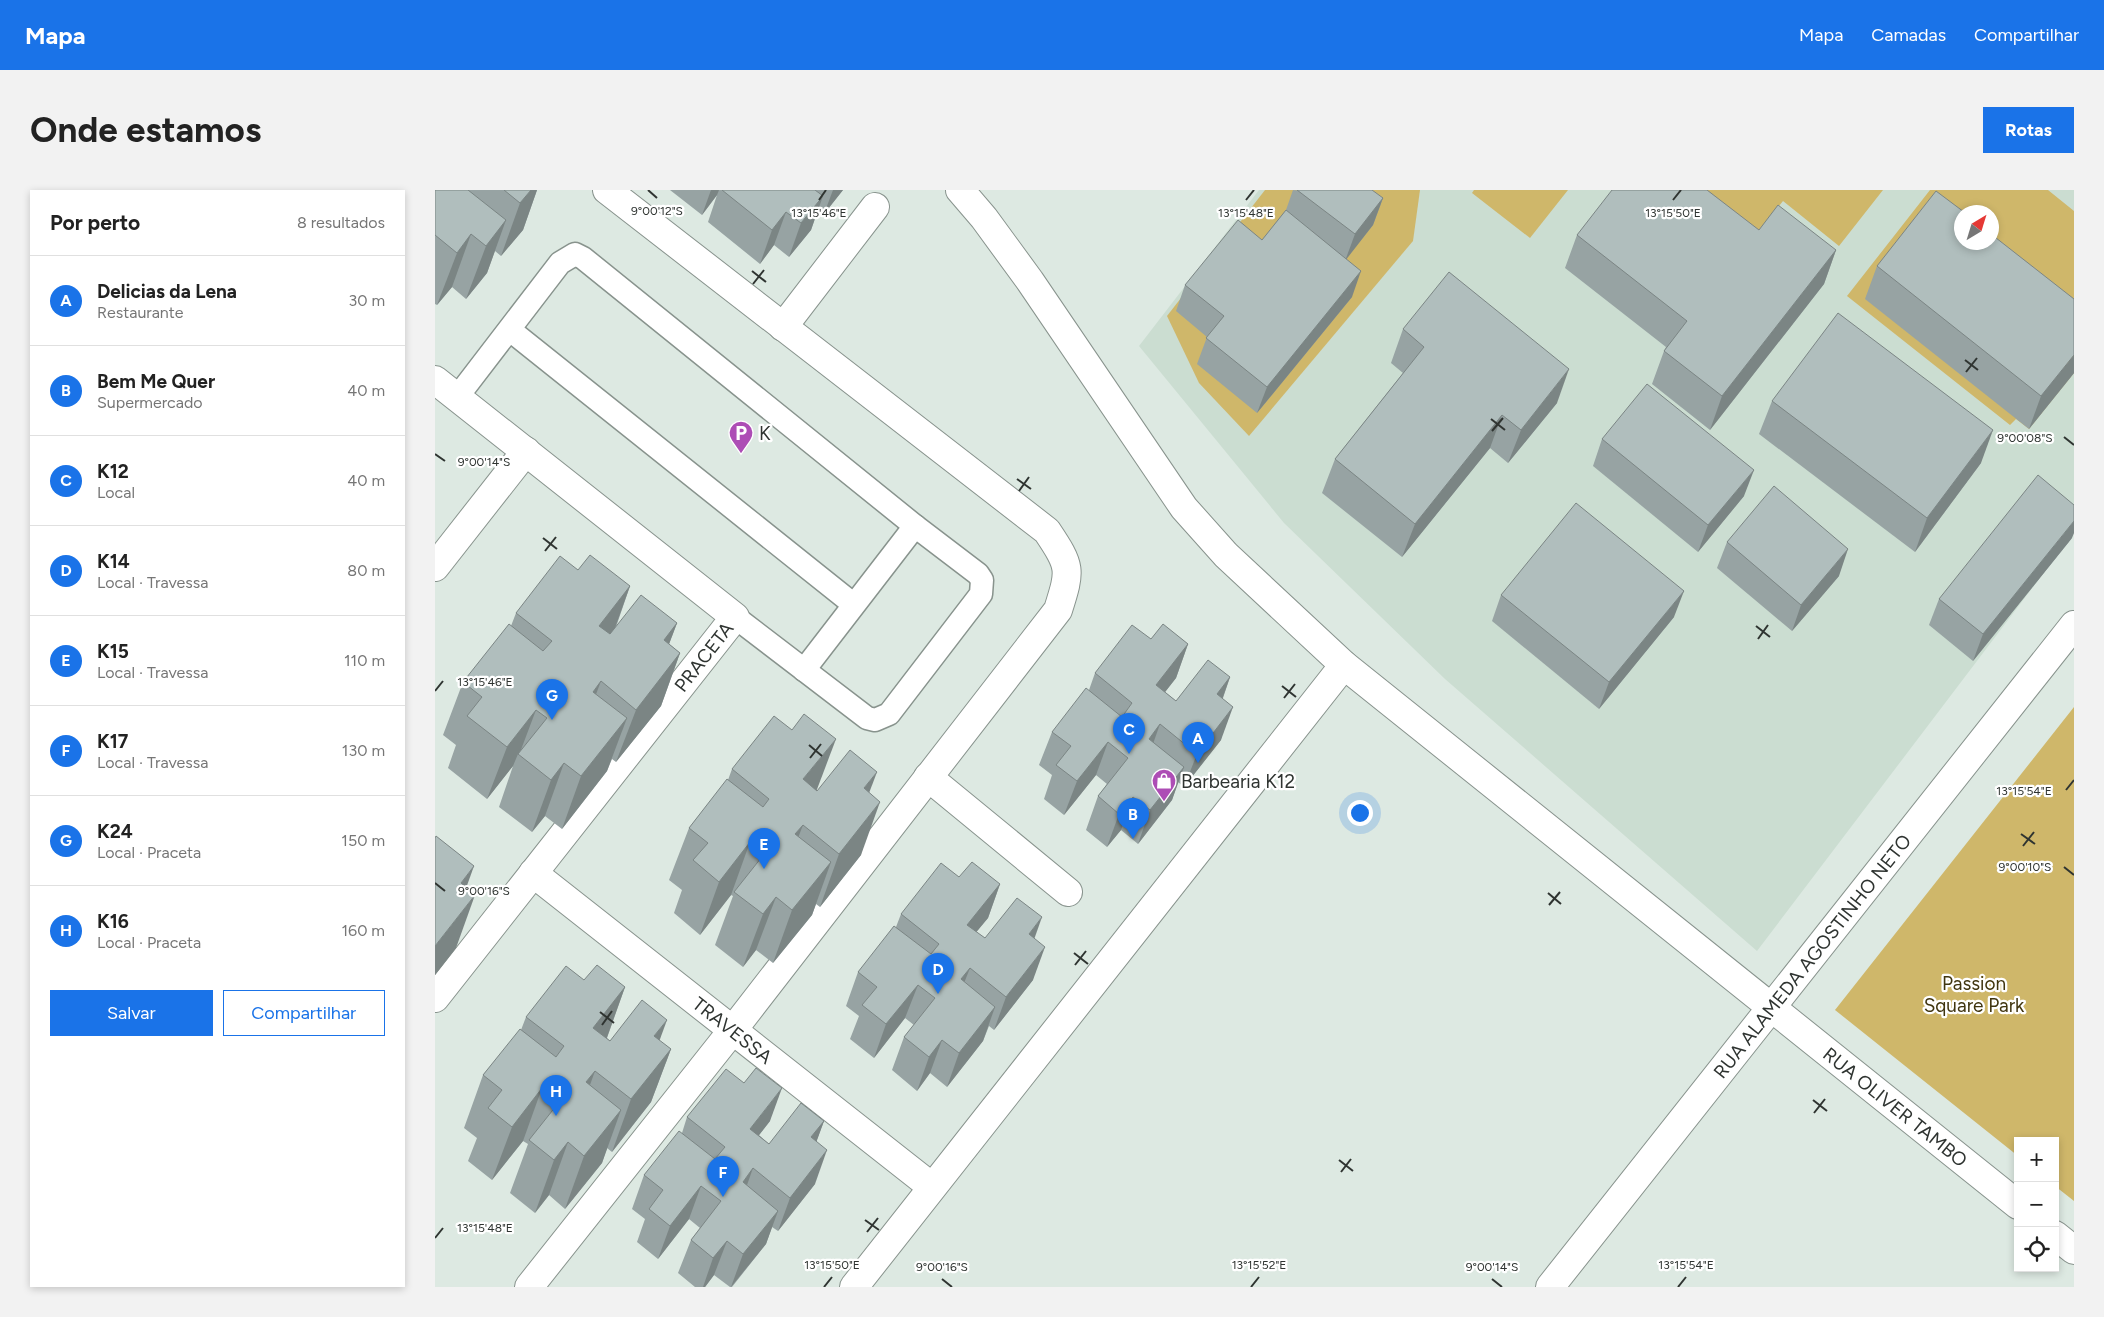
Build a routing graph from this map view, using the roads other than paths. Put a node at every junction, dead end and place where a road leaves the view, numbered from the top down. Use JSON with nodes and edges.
{"nodes":[{"id":1,"x":607,"y":190,"type":"edge"},
{"id":2,"x":960,"y":190,"type":"edge"},
{"id":3,"x":875,"y":207,"type":"dead end"},
{"id":4,"x":783,"y":326,"type":"junction"},
{"id":5,"x":510,"y":330,"type":"junction"},
{"id":6,"x":435,"y":380,"type":"edge"},
{"id":7,"x":458,"y":396,"type":"junction"},
{"id":8,"x":526,"y":451,"type":"junction"},
{"id":9,"x":915,"y":526,"type":"junction"},
{"id":10,"x":435,"y":567,"type":"edge"},
{"id":11,"x":853,"y":604,"type":"junction"},
{"id":12,"x":735,"y":617,"type":"junction"},
{"id":13,"x":2074,"y":625,"type":"edge"},
{"id":14,"x":1344,"y":665,"type":"junction"},
{"id":15,"x":804,"y":670,"type":"junction"},
{"id":16,"x":927,"y":777,"type":"junction"},
{"id":17,"x":533,"y":873,"type":"junction"},
{"id":18,"x":1068,"y":892,"type":"dead end"},
{"id":19,"x":435,"y":998,"type":"edge"},
{"id":20,"x":1773,"y":1007,"type":"junction"},
{"id":21,"x":732,"y":1031,"type":"junction"},
{"id":22,"x":931,"y":1187,"type":"junction"},
{"id":23,"x":2014,"y":1201,"type":"edge"},
{"id":24,"x":2059,"y":1238,"type":"edge"},
{"id":25,"x":2074,"y":1250,"type":"edge"},
{"id":26,"x":538,"y":1284,"type":"edge"},
{"id":27,"x":854,"y":1287,"type":"edge"},
{"id":28,"x":1550,"y":1287,"type":"edge"}],
"edges":[{"from":1,"to":4,"type":"street"},
{"from":2,"to":14,"type":"street","name":"RUA OLIVER TAMBO"},
{"from":3,"to":4,"type":"street"},
{"from":4,"to":16,"type":"street"},
{"from":5,"to":7,"type":"lane"},
{"from":5,"to":9,"type":"lane"},
{"from":5,"to":11,"type":"lane"},
{"from":6,"to":7,"type":"street","name":"PRACETA"},
{"from":7,"to":8,"type":"street","name":"PRACETA"},
{"from":8,"to":10,"type":"street"},
{"from":8,"to":12,"type":"street","name":"PRACETA"},
{"from":9,"to":11,"type":"lane"},
{"from":9,"to":15,"type":"lane"},
{"from":11,"to":15,"type":"lane"},
{"from":12,"to":15,"type":"lane"},
{"from":12,"to":17,"type":"street","name":"PRACETA"},
{"from":13,"to":20,"type":"street","name":"RUA ALAMEDA AGOSTINHO NETO"},
{"from":14,"to":20,"type":"street","name":"RUA OLIVER TAMBO"},
{"from":14,"to":22,"type":"street"},
{"from":16,"to":18,"type":"street"},
{"from":16,"to":21,"type":"street"},
{"from":17,"to":19,"type":"street","name":"PRACETA"},
{"from":17,"to":21,"type":"street","name":"TRAVESSA"},
{"from":20,"to":23,"type":"street","name":"RUA OLIVER TAMBO"},
{"from":20,"to":28,"type":"street","name":"RUA ALAMEDA AGOSTINHO NETO"},
{"from":21,"to":22,"type":"street","name":"TRAVESSA"},
{"from":21,"to":26,"type":"street"},
{"from":22,"to":27,"type":"street"},
{"from":24,"to":25,"type":"street"}]}
